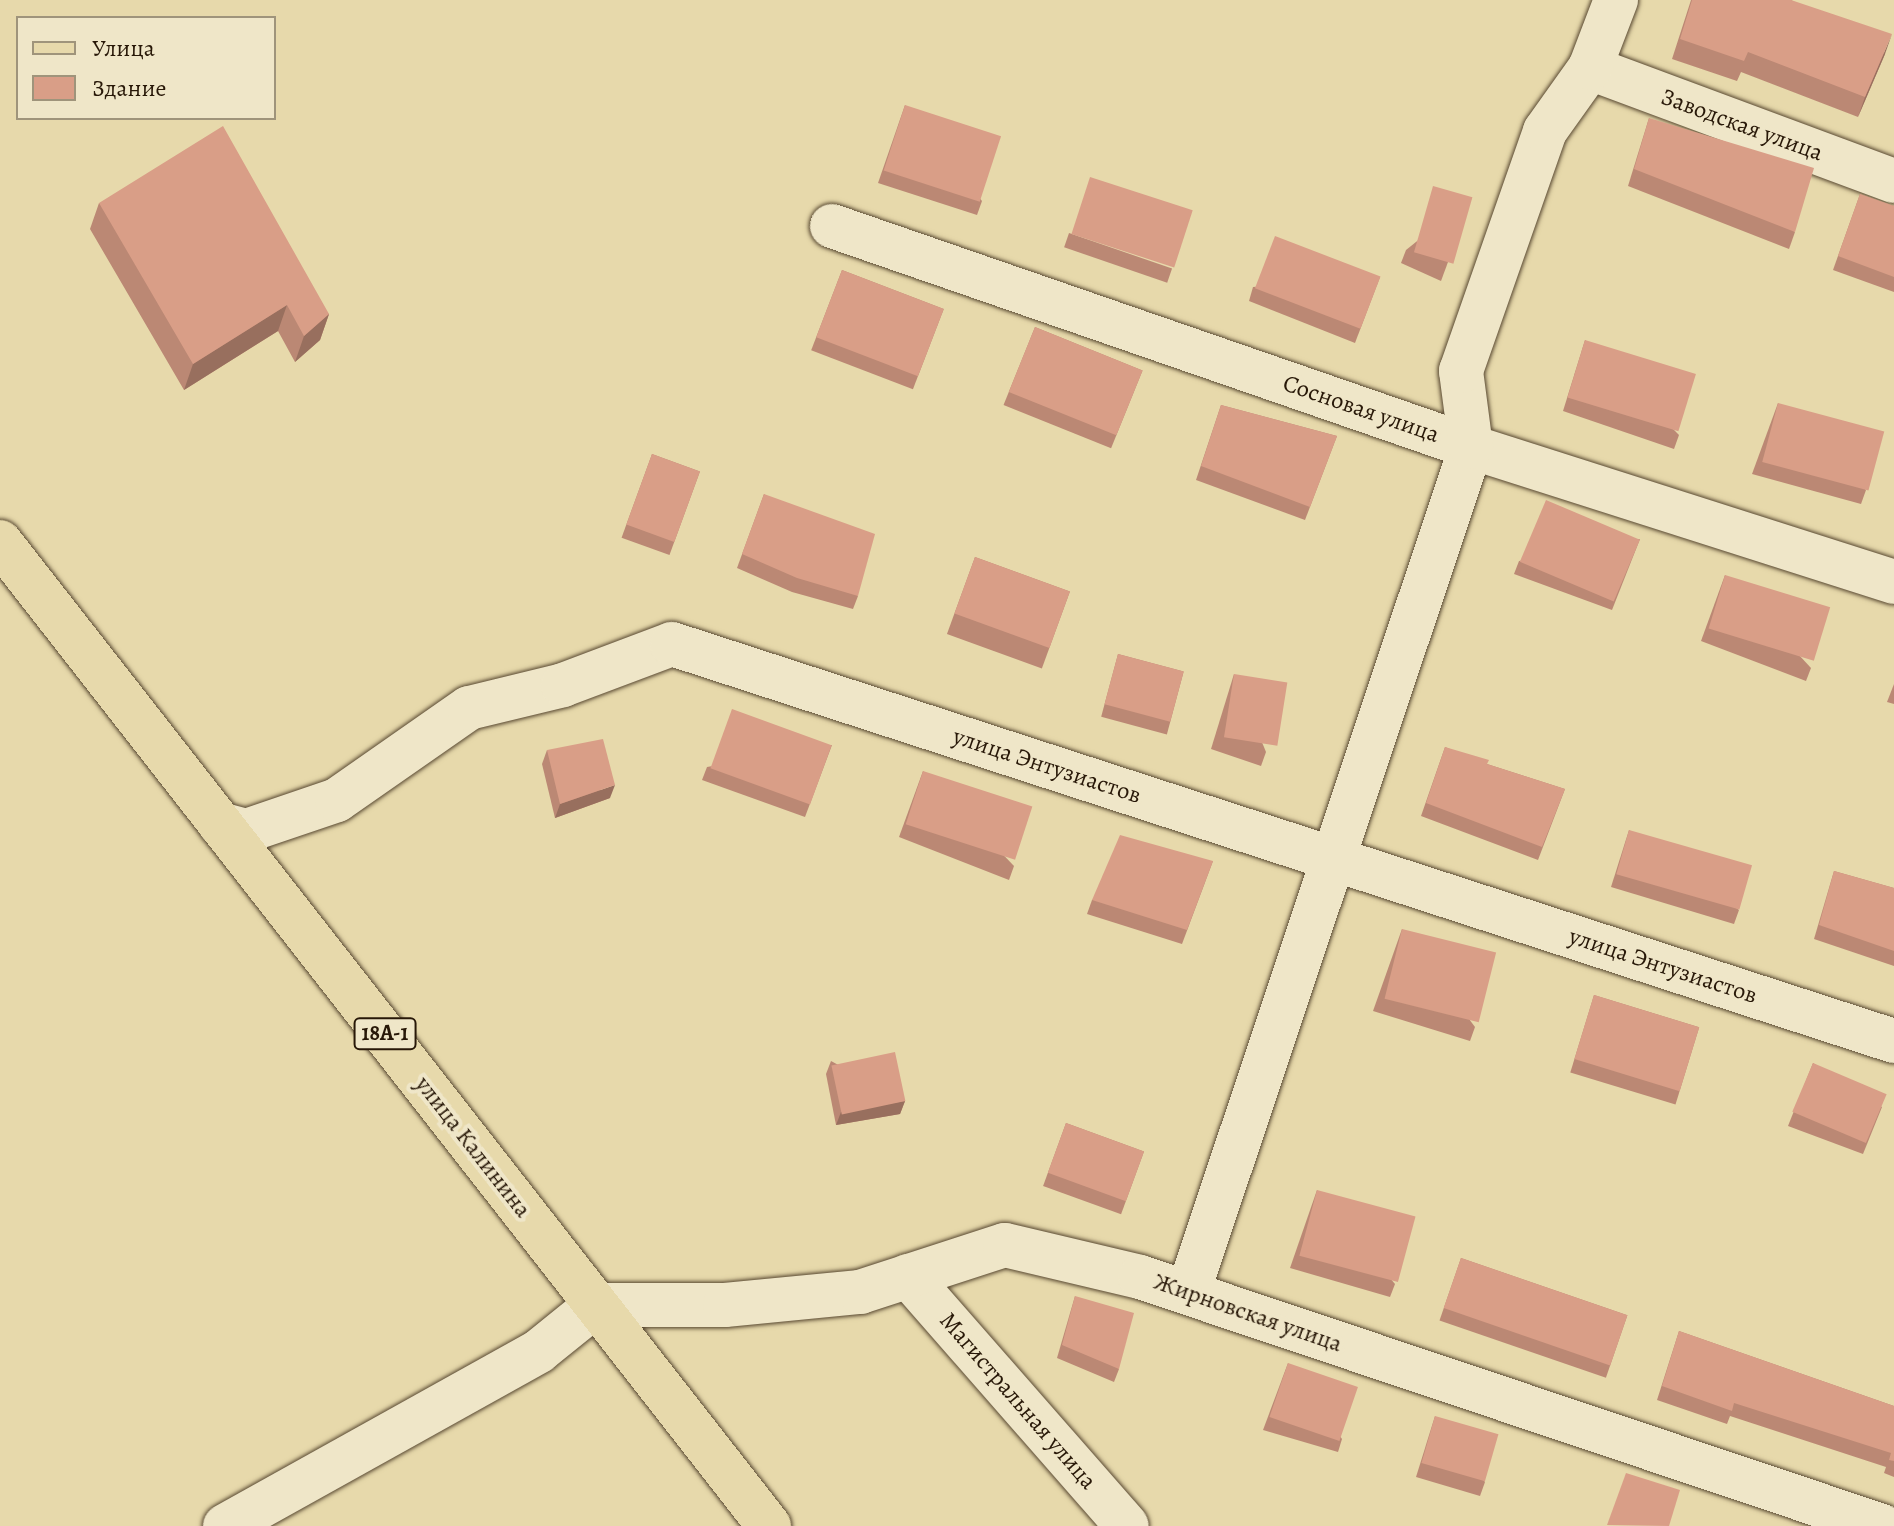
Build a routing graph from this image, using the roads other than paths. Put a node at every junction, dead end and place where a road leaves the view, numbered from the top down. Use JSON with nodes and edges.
{"nodes":[{"id":1,"x":1616,"y":0,"type":"edge"},
{"id":2,"x":1590,"y":68,"type":"junction"},
{"id":3,"x":1894,"y":181,"type":"edge"},
{"id":4,"x":832,"y":226,"type":"dead end"},
{"id":5,"x":1471,"y":447,"type":"junction"},
{"id":6,"x":0,"y":542,"type":"edge"},
{"id":7,"x":1894,"y":582,"type":"edge"},
{"id":8,"x":220,"y":824,"type":"junction"},
{"id":9,"x":1333,"y":859,"type":"junction"},
{"id":10,"x":1894,"y":1041,"type":"edge"},
{"id":11,"x":908,"y":1276,"type":"junction"},
{"id":12,"x":1188,"y":1293,"type":"junction"},
{"id":13,"x":596,"y":1305,"type":"junction"},
{"id":14,"x":225,"y":1526,"type":"edge"},
{"id":15,"x":769,"y":1526,"type":"edge"},
{"id":16,"x":1127,"y":1526,"type":"edge"},
{"id":17,"x":1882,"y":1526,"type":"edge"}],
"edges":[{"from":1,"to":2,"type":"street"},
{"from":2,"to":3,"type":"street","name":"Заводская улица"},
{"from":2,"to":5,"type":"street"},
{"from":4,"to":5,"type":"street","name":"Сосновая улица"},
{"from":5,"to":7,"type":"street","name":"Сосновая улица"},
{"from":5,"to":9,"type":"street"},
{"from":6,"to":8,"type":"main road","name":"улица Калинина","number":"18А-1"},
{"from":8,"to":9,"type":"street","name":"улица Энтузиастов"},
{"from":8,"to":13,"type":"main road","name":"улица Калинина","number":"18А-1"},
{"from":9,"to":10,"type":"street","name":"улица Энтузиастов"},
{"from":9,"to":12,"type":"street"},
{"from":11,"to":12,"type":"street","name":"Жирновская улица"},
{"from":11,"to":13,"type":"street","name":"Жирновская улица"},
{"from":11,"to":16,"type":"street","name":"Магистральная улица"},
{"from":12,"to":17,"type":"street","name":"Жирновская улица"},
{"from":13,"to":14,"type":"street"},
{"from":13,"to":15,"type":"main road","name":"улица Калинина","number":"18А-1"}]}
